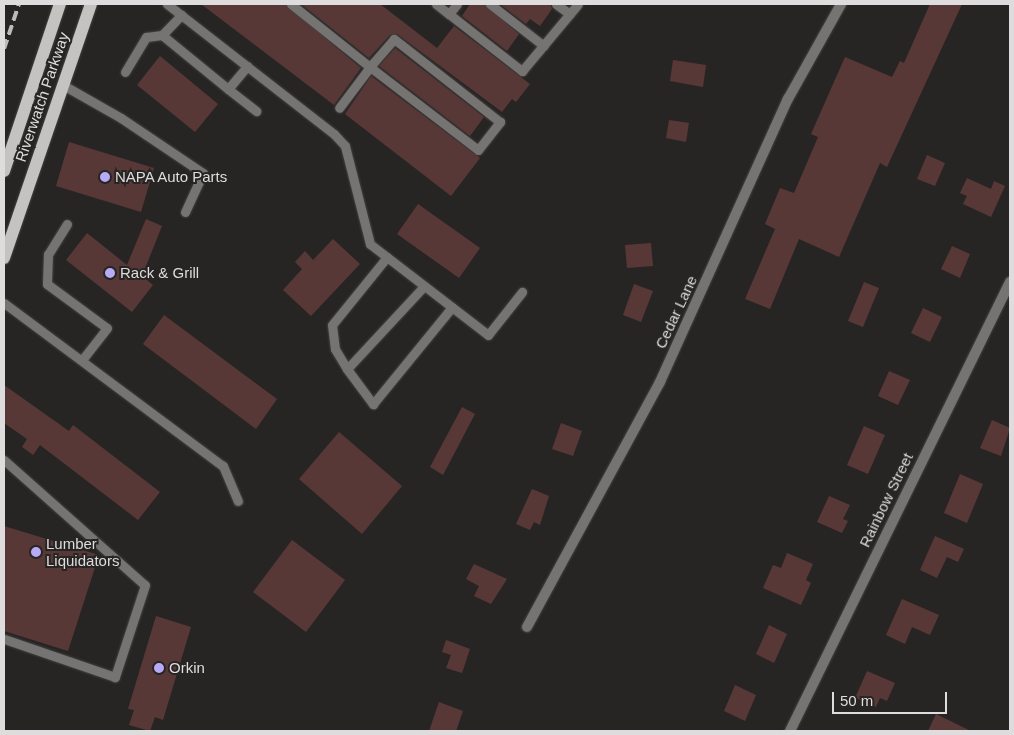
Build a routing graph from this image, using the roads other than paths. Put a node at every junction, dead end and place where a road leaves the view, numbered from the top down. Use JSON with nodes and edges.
{"nodes":[{"id":1,"x":60,"y":4,"type":"edge"},
{"id":2,"x":91,"y":4,"type":"edge"},
{"id":3,"x":167,"y":4,"type":"edge"},
{"id":4,"x":291,"y":4,"type":"edge"},
{"id":5,"x":436,"y":4,"type":"edge"},
{"id":6,"x":457,"y":4,"type":"edge"},
{"id":7,"x":490,"y":4,"type":"edge"},
{"id":8,"x":556,"y":4,"type":"edge"},
{"id":9,"x":578,"y":4,"type":"edge"},
{"id":10,"x":842,"y":4,"type":"edge"},
{"id":11,"x":449,"y":14,"type":"junction"},
{"id":12,"x":570,"y":14,"type":"junction"},
{"id":13,"x":181,"y":15,"type":"junction"},
{"id":14,"x":162,"y":35,"type":"junction"},
{"id":15,"x":544,"y":46,"type":"junction"},
{"id":16,"x":247,"y":66,"type":"junction"},
{"id":17,"x":370,"y":66,"type":"junction"},
{"id":18,"x":125,"y":72,"type":"dead end"},
{"id":19,"x":63,"y":85,"type":"junction"},
{"id":20,"x":228,"y":89,"type":"junction"},
{"id":21,"x":339,"y":108,"type":"dead end"},
{"id":22,"x":256,"y":111,"type":"dead end"},
{"id":23,"x":4,"y":171,"type":"edge"},
{"id":24,"x":185,"y":212,"type":"dead end"},
{"id":25,"x":67,"y":224,"type":"dead end"},
{"id":26,"x":387,"y":257,"type":"junction"},
{"id":27,"x":4,"y":258,"type":"edge"},
{"id":28,"x":1010,"y":282,"type":"edge"},
{"id":29,"x":424,"y":286,"type":"junction"},
{"id":30,"x":522,"y":292,"type":"dead end"},
{"id":31,"x":4,"y":303,"type":"edge"},
{"id":32,"x":452,"y":307,"type":"junction"},
{"id":33,"x":82,"y":360,"type":"junction"},
{"id":34,"x":346,"y":369,"type":"junction"},
{"id":35,"x":4,"y":460,"type":"edge"},
{"id":36,"x":238,"y":501,"type":"dead end"},
{"id":37,"x":527,"y":627,"type":"dead end"},
{"id":38,"x":4,"y":639,"type":"edge"},
{"id":39,"x":790,"y":731,"type":"edge"}],
"edges":[{"from":1,"to":23,"type":"main road","name":"Riverwatch Parkway"},
{"from":2,"to":19,"type":"main road","name":"Riverwatch Parkway"},
{"from":3,"to":13,"type":"lane"},
{"from":4,"to":17,"type":"lane"},
{"from":5,"to":11,"type":"lane"},
{"from":6,"to":11,"type":"lane"},
{"from":7,"to":15,"type":"lane"},
{"from":8,"to":12,"type":"lane"},
{"from":9,"to":12,"type":"lane"},
{"from":10,"to":37,"type":"street","name":"Cedar Lane"},
{"from":11,"to":15,"type":"lane"},
{"from":12,"to":15,"type":"lane"},
{"from":13,"to":14,"type":"lane"},
{"from":13,"to":16,"type":"lane"},
{"from":14,"to":18,"type":"lane"},
{"from":14,"to":20,"type":"lane"},
{"from":16,"to":20,"type":"lane"},
{"from":16,"to":26,"type":"lane"},
{"from":17,"to":17,"type":"lane"},
{"from":17,"to":21,"type":"lane"},
{"from":19,"to":24,"type":"lane"},
{"from":19,"to":27,"type":"main road","name":"Riverwatch Parkway"},
{"from":20,"to":22,"type":"lane"},
{"from":25,"to":33,"type":"lane"},
{"from":26,"to":29,"type":"lane"},
{"from":26,"to":34,"type":"lane"},
{"from":28,"to":39,"type":"street","name":"Rainbow Street"},
{"from":29,"to":32,"type":"lane"},
{"from":29,"to":34,"type":"lane"},
{"from":30,"to":32,"type":"lane"},
{"from":31,"to":33,"type":"lane"},
{"from":32,"to":34,"type":"lane"},
{"from":33,"to":36,"type":"lane"},
{"from":35,"to":38,"type":"lane"}]}
